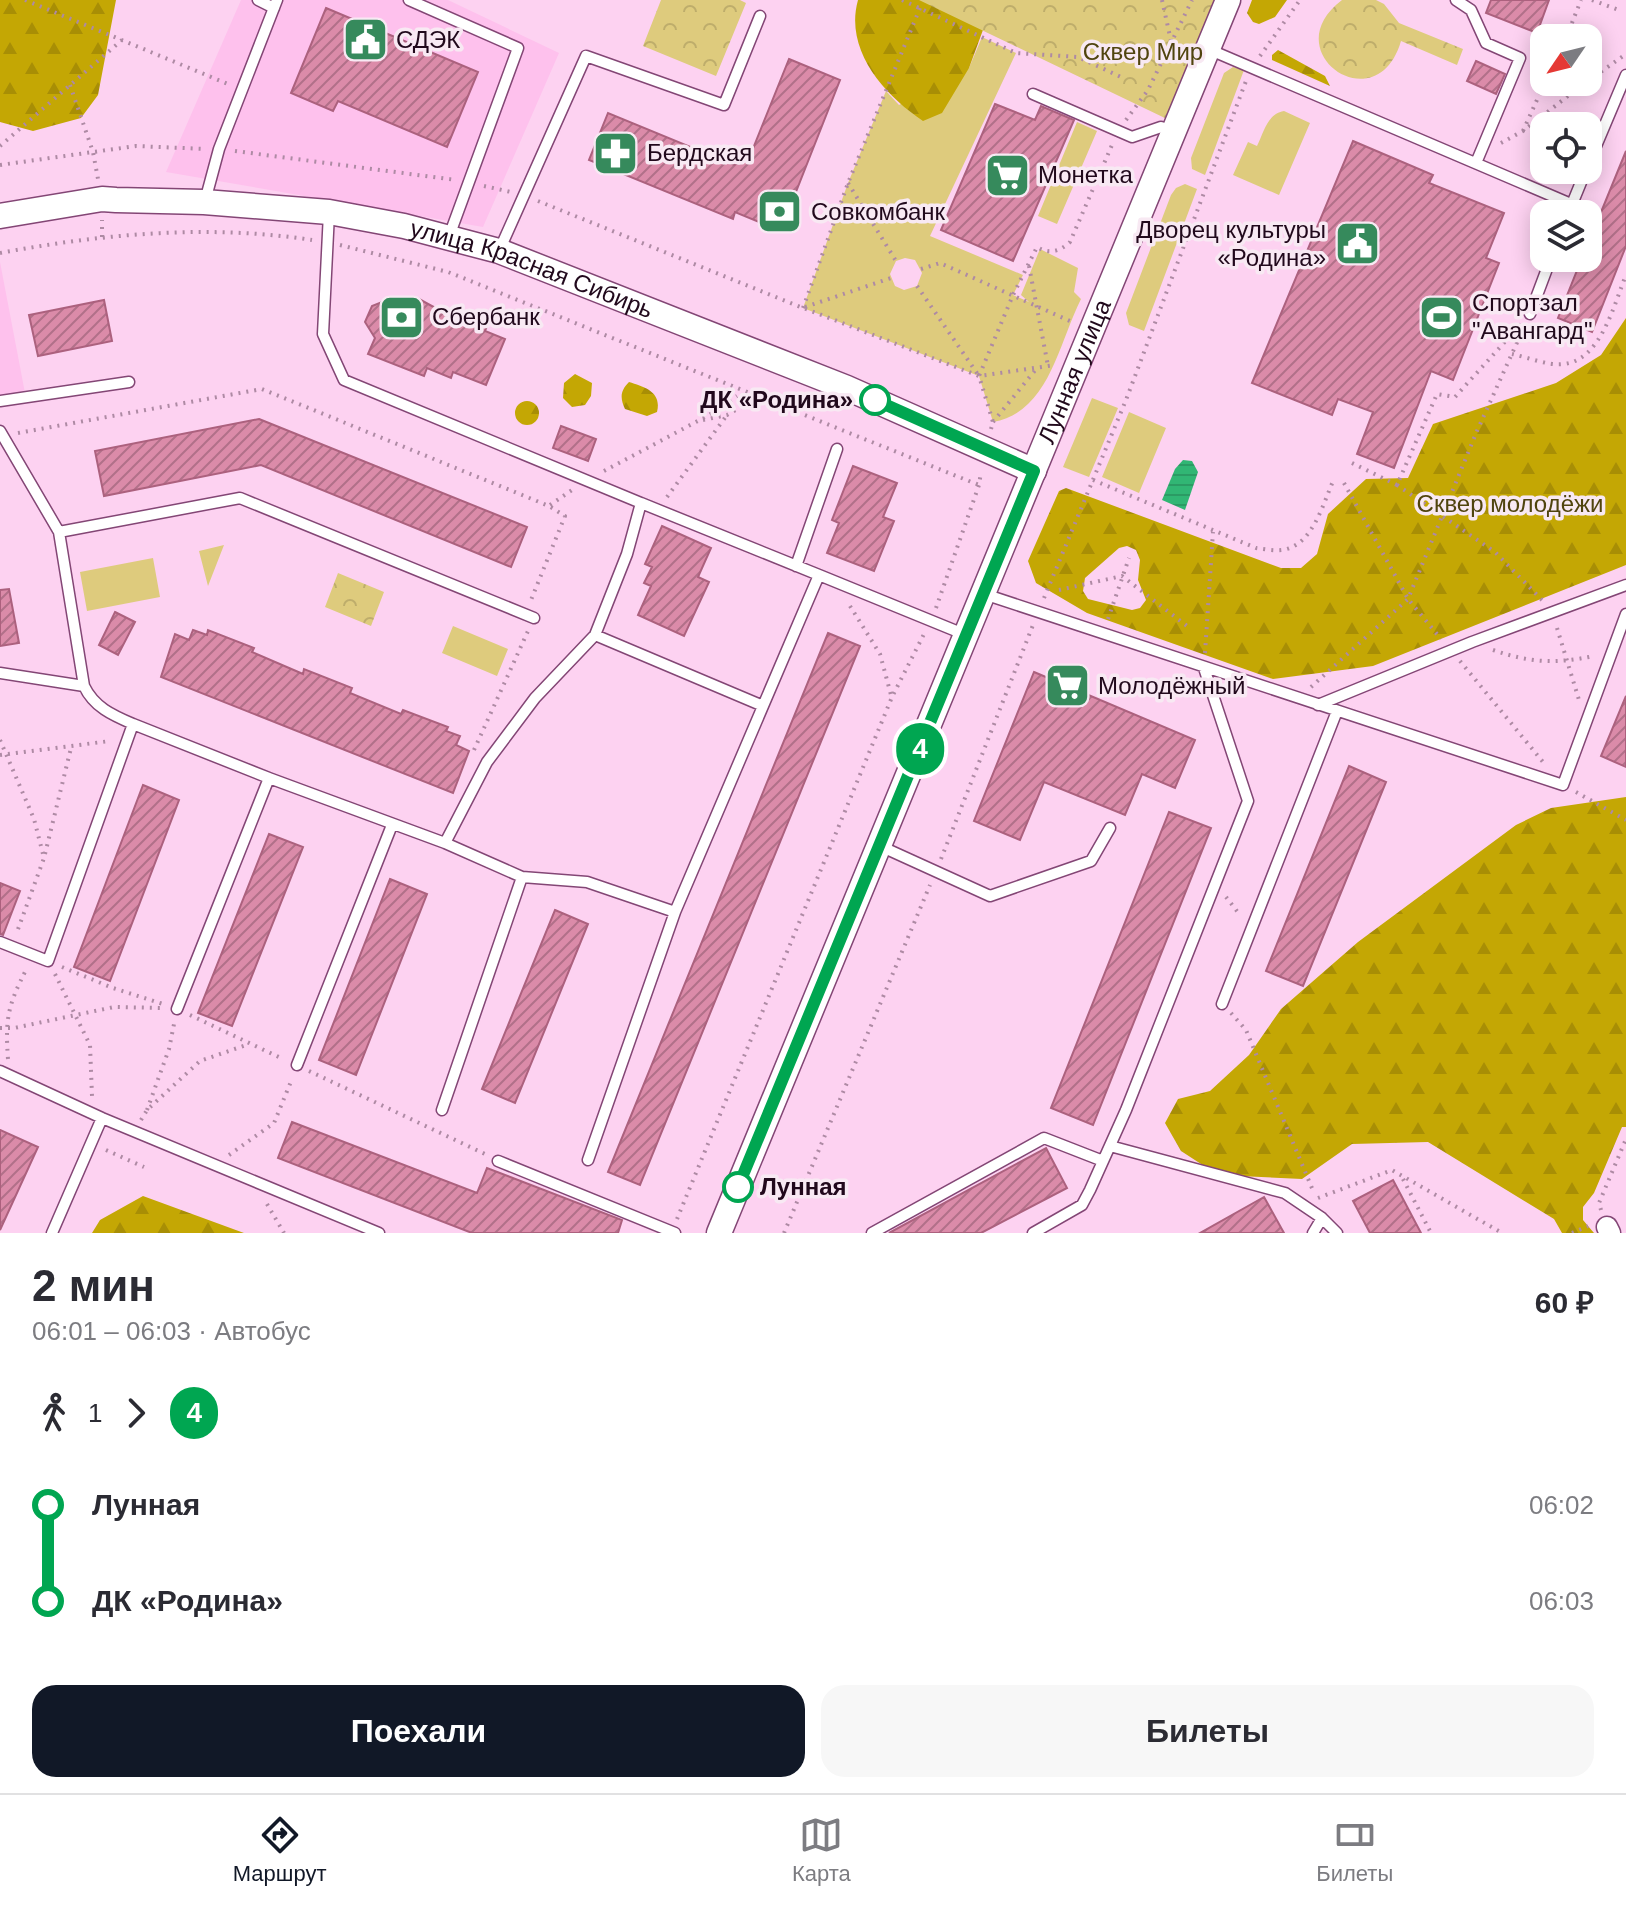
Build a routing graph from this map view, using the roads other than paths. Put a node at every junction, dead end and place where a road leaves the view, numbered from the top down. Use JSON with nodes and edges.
{"nodes":[{"id":1,"x":258,"y":0,"type":"edge"},
{"id":2,"x":409,"y":0,"type":"edge"},
{"id":3,"x":1228,"y":0,"type":"edge"},
{"id":4,"x":1456,"y":0,"type":"edge"},
{"id":5,"x":275,"y":4,"type":"edge"},
{"id":6,"x":760,"y":16,"type":"dead end"},
{"id":7,"x":1208,"y":49,"type":"junction"},
{"id":8,"x":1626,"y":75,"type":"edge"},
{"id":9,"x":1033,"y":94,"type":"dead end"},
{"id":10,"x":1174,"y":131,"type":"junction"},
{"id":11,"x":1602,"y":132,"type":"edge"},
{"id":12,"x":1477,"y":160,"type":"junction"},
{"id":13,"x":1552,"y":200,"type":"edge"},
{"id":14,"x":204,"y":202,"type":"junction"},
{"id":15,"x":329,"y":212,"type":"junction"},
{"id":16,"x":0,"y":216,"type":"edge"},
{"id":17,"x":448,"y":239,"type":"junction"},
{"id":18,"x":499,"y":251,"type":"junction"},
{"id":19,"x":1546,"y":272,"type":"edge"},
{"id":20,"x":1530,"y":314,"type":"road end"},
{"id":21,"x":129,"y":382,"type":"dead end"},
{"id":22,"x":0,"y":401,"type":"edge"},
{"id":23,"x":2,"y":433,"type":"edge"},
{"id":24,"x":837,"y":449,"type":"dead end"},
{"id":25,"x":1034,"y":471,"type":"junction"},
{"id":26,"x":641,"y":503,"type":"junction"},
{"id":27,"x":59,"y":532,"type":"junction"},
{"id":28,"x":796,"y":566,"type":"junction"},
{"id":29,"x":819,"y":575,"type":"junction"},
{"id":30,"x":1626,"y":585,"type":"edge"},
{"id":31,"x":983,"y":593,"type":"junction"},
{"id":32,"x":1626,"y":614,"type":"edge"},
{"id":33,"x":530,"y":616,"type":"road end"},
{"id":34,"x":595,"y":635,"type":"junction"},
{"id":35,"x":966,"y":635,"type":"junction"},
{"id":36,"x":1204,"y":668,"type":"junction"},
{"id":37,"x":0,"y":673,"type":"edge"},
{"id":38,"x":84,"y":686,"type":"junction"},
{"id":39,"x":1318,"y":705,"type":"junction"},
{"id":40,"x":763,"y":706,"type":"junction"},
{"id":41,"x":1337,"y":711,"type":"junction"},
{"id":42,"x":133,"y":724,"type":"junction"},
{"id":43,"x":269,"y":778,"type":"junction"},
{"id":44,"x":392,"y":825,"type":"junction"},
{"id":45,"x":1110,"y":828,"type":"dead end"},
{"id":46,"x":445,"y":843,"type":"junction"},
{"id":47,"x":880,"y":845,"type":"junction"},
{"id":48,"x":522,"y":877,"type":"junction"},
{"id":49,"x":675,"y":912,"type":"junction"},
{"id":50,"x":0,"y":942,"type":"edge"},
{"id":51,"x":1222,"y":1004,"type":"road end"},
{"id":52,"x":177,"y":1009,"type":"road end"},
{"id":53,"x":297,"y":1065,"type":"road end"},
{"id":54,"x":4,"y":1073,"type":"edge"},
{"id":55,"x":442,"y":1110,"type":"dead end"},
{"id":56,"x":97,"y":1115,"type":"junction"},
{"id":57,"x":1110,"y":1146,"type":"junction"},
{"id":58,"x":588,"y":1160,"type":"dead end"},
{"id":59,"x":498,"y":1161,"type":"road end"},
{"id":60,"x":1103,"y":1161,"type":"junction"},
{"id":61,"x":1322,"y":1218,"type":"junction"},
{"id":62,"x":673,"y":1232,"type":"edge"},
{"id":63,"x":52,"y":1233,"type":"edge"},
{"id":64,"x":379,"y":1233,"type":"edge"},
{"id":65,"x":719,"y":1233,"type":"edge"},
{"id":66,"x":872,"y":1233,"type":"edge"},
{"id":67,"x":1033,"y":1233,"type":"edge"},
{"id":68,"x":1313,"y":1233,"type":"edge"},
{"id":69,"x":1337,"y":1233,"type":"edge"}],
"edges":[{"from":1,"to":5,"type":"lane"},
{"from":2,"to":17,"type":"lane"},
{"from":3,"to":7,"type":"street","name":"Лунная улица"},
{"from":4,"to":12,"type":"lane"},
{"from":5,"to":14,"type":"lane"},
{"from":6,"to":18,"type":"lane"},
{"from":7,"to":10,"type":"street","name":"Лунная улица"},
{"from":7,"to":12,"type":"lane"},
{"from":8,"to":11,"type":"lane"},
{"from":9,"to":10,"type":"lane"},
{"from":10,"to":25,"type":"street","name":"Лунная улица"},
{"from":12,"to":13,"type":"lane"},
{"from":14,"to":15,"type":"street","name":"улица Красная Сибирь"},
{"from":14,"to":16,"type":"street","name":"улица Красная Сибирь"},
{"from":15,"to":17,"type":"street","name":"улица Красная Сибирь"},
{"from":15,"to":26,"type":"lane"},
{"from":17,"to":18,"type":"street","name":"улица Красная Сибирь"},
{"from":18,"to":25,"type":"street","name":"улица Красная Сибирь"},
{"from":19,"to":20,"type":"lane"},
{"from":21,"to":22,"type":"lane"},
{"from":23,"to":27,"type":"lane"},
{"from":24,"to":28,"type":"lane"},
{"from":25,"to":31,"type":"street","name":"Лунная улица"},
{"from":26,"to":28,"type":"lane"},
{"from":26,"to":34,"type":"lane"},
{"from":27,"to":33,"type":"lane"},
{"from":27,"to":38,"type":"lane"},
{"from":28,"to":29,"type":"lane"},
{"from":29,"to":35,"type":"lane"},
{"from":29,"to":40,"type":"lane"},
{"from":30,"to":39,"type":"lane"},
{"from":31,"to":35,"type":"street","name":"Лунная улица"},
{"from":31,"to":36,"type":"lane"},
{"from":32,"to":41,"type":"lane"},
{"from":34,"to":40,"type":"lane"},
{"from":34,"to":46,"type":"lane"},
{"from":35,"to":47,"type":"street","name":"Лунная улица"},
{"from":36,"to":39,"type":"lane"},
{"from":36,"to":57,"type":"lane"},
{"from":37,"to":38,"type":"lane"},
{"from":38,"to":42,"type":"lane"},
{"from":39,"to":41,"type":"lane"},
{"from":40,"to":49,"type":"lane"},
{"from":41,"to":51,"type":"lane"},
{"from":42,"to":43,"type":"lane"},
{"from":42,"to":50,"type":"lane"},
{"from":43,"to":44,"type":"lane"},
{"from":43,"to":52,"type":"lane"},
{"from":44,"to":46,"type":"lane"},
{"from":44,"to":53,"type":"lane"},
{"from":45,"to":47,"type":"lane"},
{"from":46,"to":48,"type":"lane"},
{"from":47,"to":65,"type":"street","name":"Лунная улица"},
{"from":48,"to":49,"type":"lane"},
{"from":48,"to":55,"type":"lane"},
{"from":49,"to":58,"type":"lane"},
{"from":54,"to":56,"type":"lane"},
{"from":56,"to":63,"type":"lane"},
{"from":56,"to":64,"type":"lane"},
{"from":57,"to":60,"type":"lane"},
{"from":57,"to":61,"type":"lane"},
{"from":59,"to":62,"type":"lane"},
{"from":60,"to":66,"type":"lane"},
{"from":60,"to":67,"type":"lane"},
{"from":61,"to":68,"type":"lane"},
{"from":61,"to":69,"type":"lane"}]}
